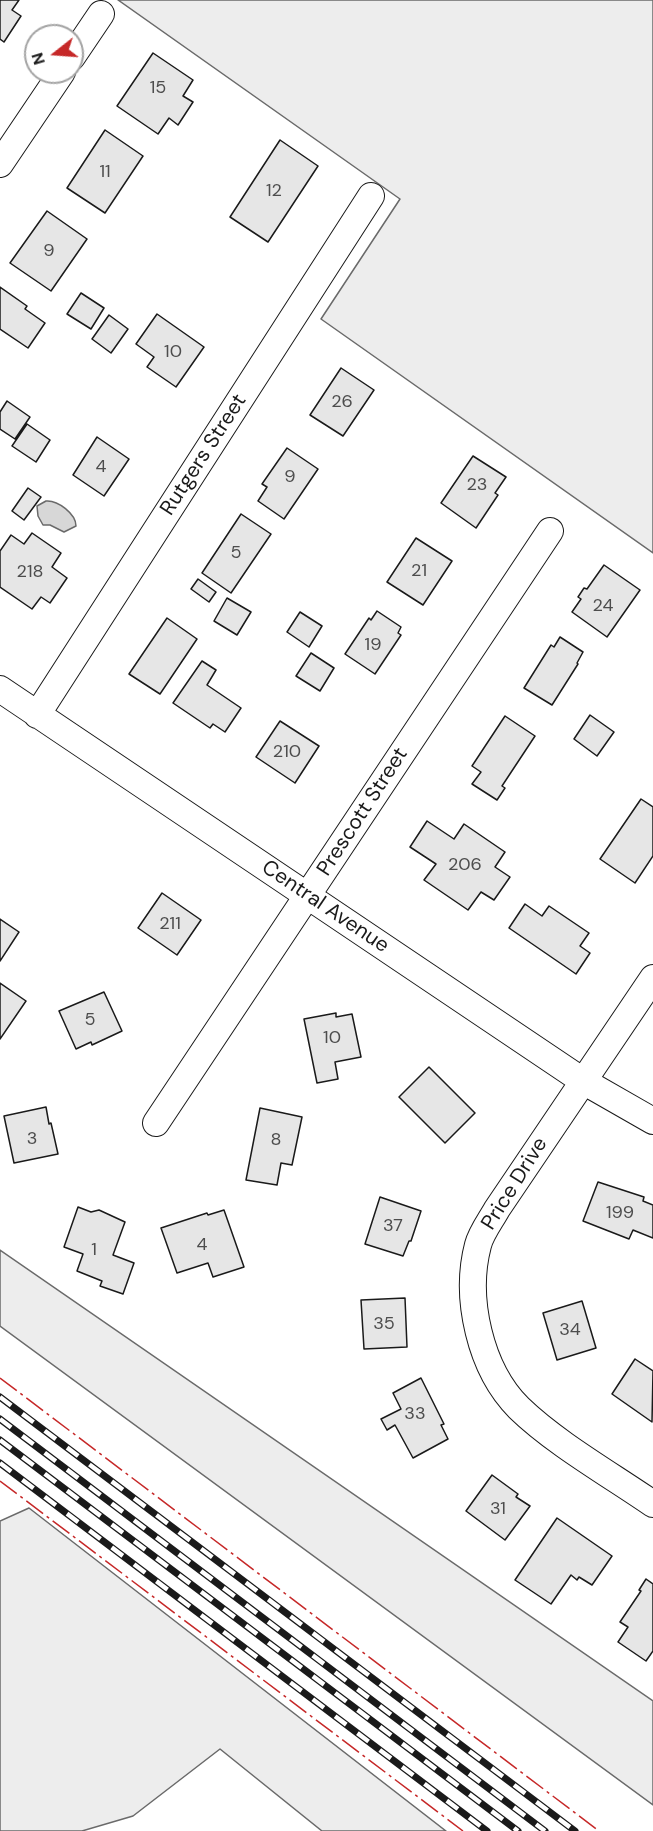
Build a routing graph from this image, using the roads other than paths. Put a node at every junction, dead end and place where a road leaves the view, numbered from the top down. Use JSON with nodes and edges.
{"nodes":[{"id":1,"x":101,"y":14,"type":"dead end"},
{"id":2,"x":84,"y":39,"type":"edge"},
{"id":3,"x":54,"y":84,"type":"edge"},
{"id":4,"x":0,"y":164,"type":"edge"},
{"id":5,"x":371,"y":196,"type":"dead end"},
{"id":6,"x":550,"y":531,"type":"dead end"},
{"id":7,"x":0,"y":689,"type":"edge"},
{"id":8,"x":37,"y":715,"type":"junction"},
{"id":9,"x":309,"y":895,"type":"junction"},
{"id":10,"x":653,"y":978,"type":"edge"},
{"id":11,"x":583,"y":1081,"type":"junction"},
{"id":12,"x":653,"y":1120,"type":"edge"},
{"id":13,"x":156,"y":1123,"type":"dead end"},
{"id":14,"x":653,"y":1504,"type":"edge"}],
"edges":[{"from":1,"to":2,"type":"street"},
{"from":3,"to":4,"type":"street"},
{"from":5,"to":8,"type":"street","name":"Rutgers Street"},
{"from":6,"to":9,"type":"street","name":"Prescott Street"},
{"from":7,"to":8,"type":"street","name":"Central Avenue"},
{"from":8,"to":9,"type":"street","name":"Central Avenue"},
{"from":9,"to":11,"type":"street","name":"Central Avenue"},
{"from":9,"to":13,"type":"street","name":"Prescott Street"},
{"from":10,"to":11,"type":"street","name":"Price Drive"},
{"from":11,"to":12,"type":"street","name":"Central Avenue"},
{"from":11,"to":14,"type":"street","name":"Price Drive"}]}
